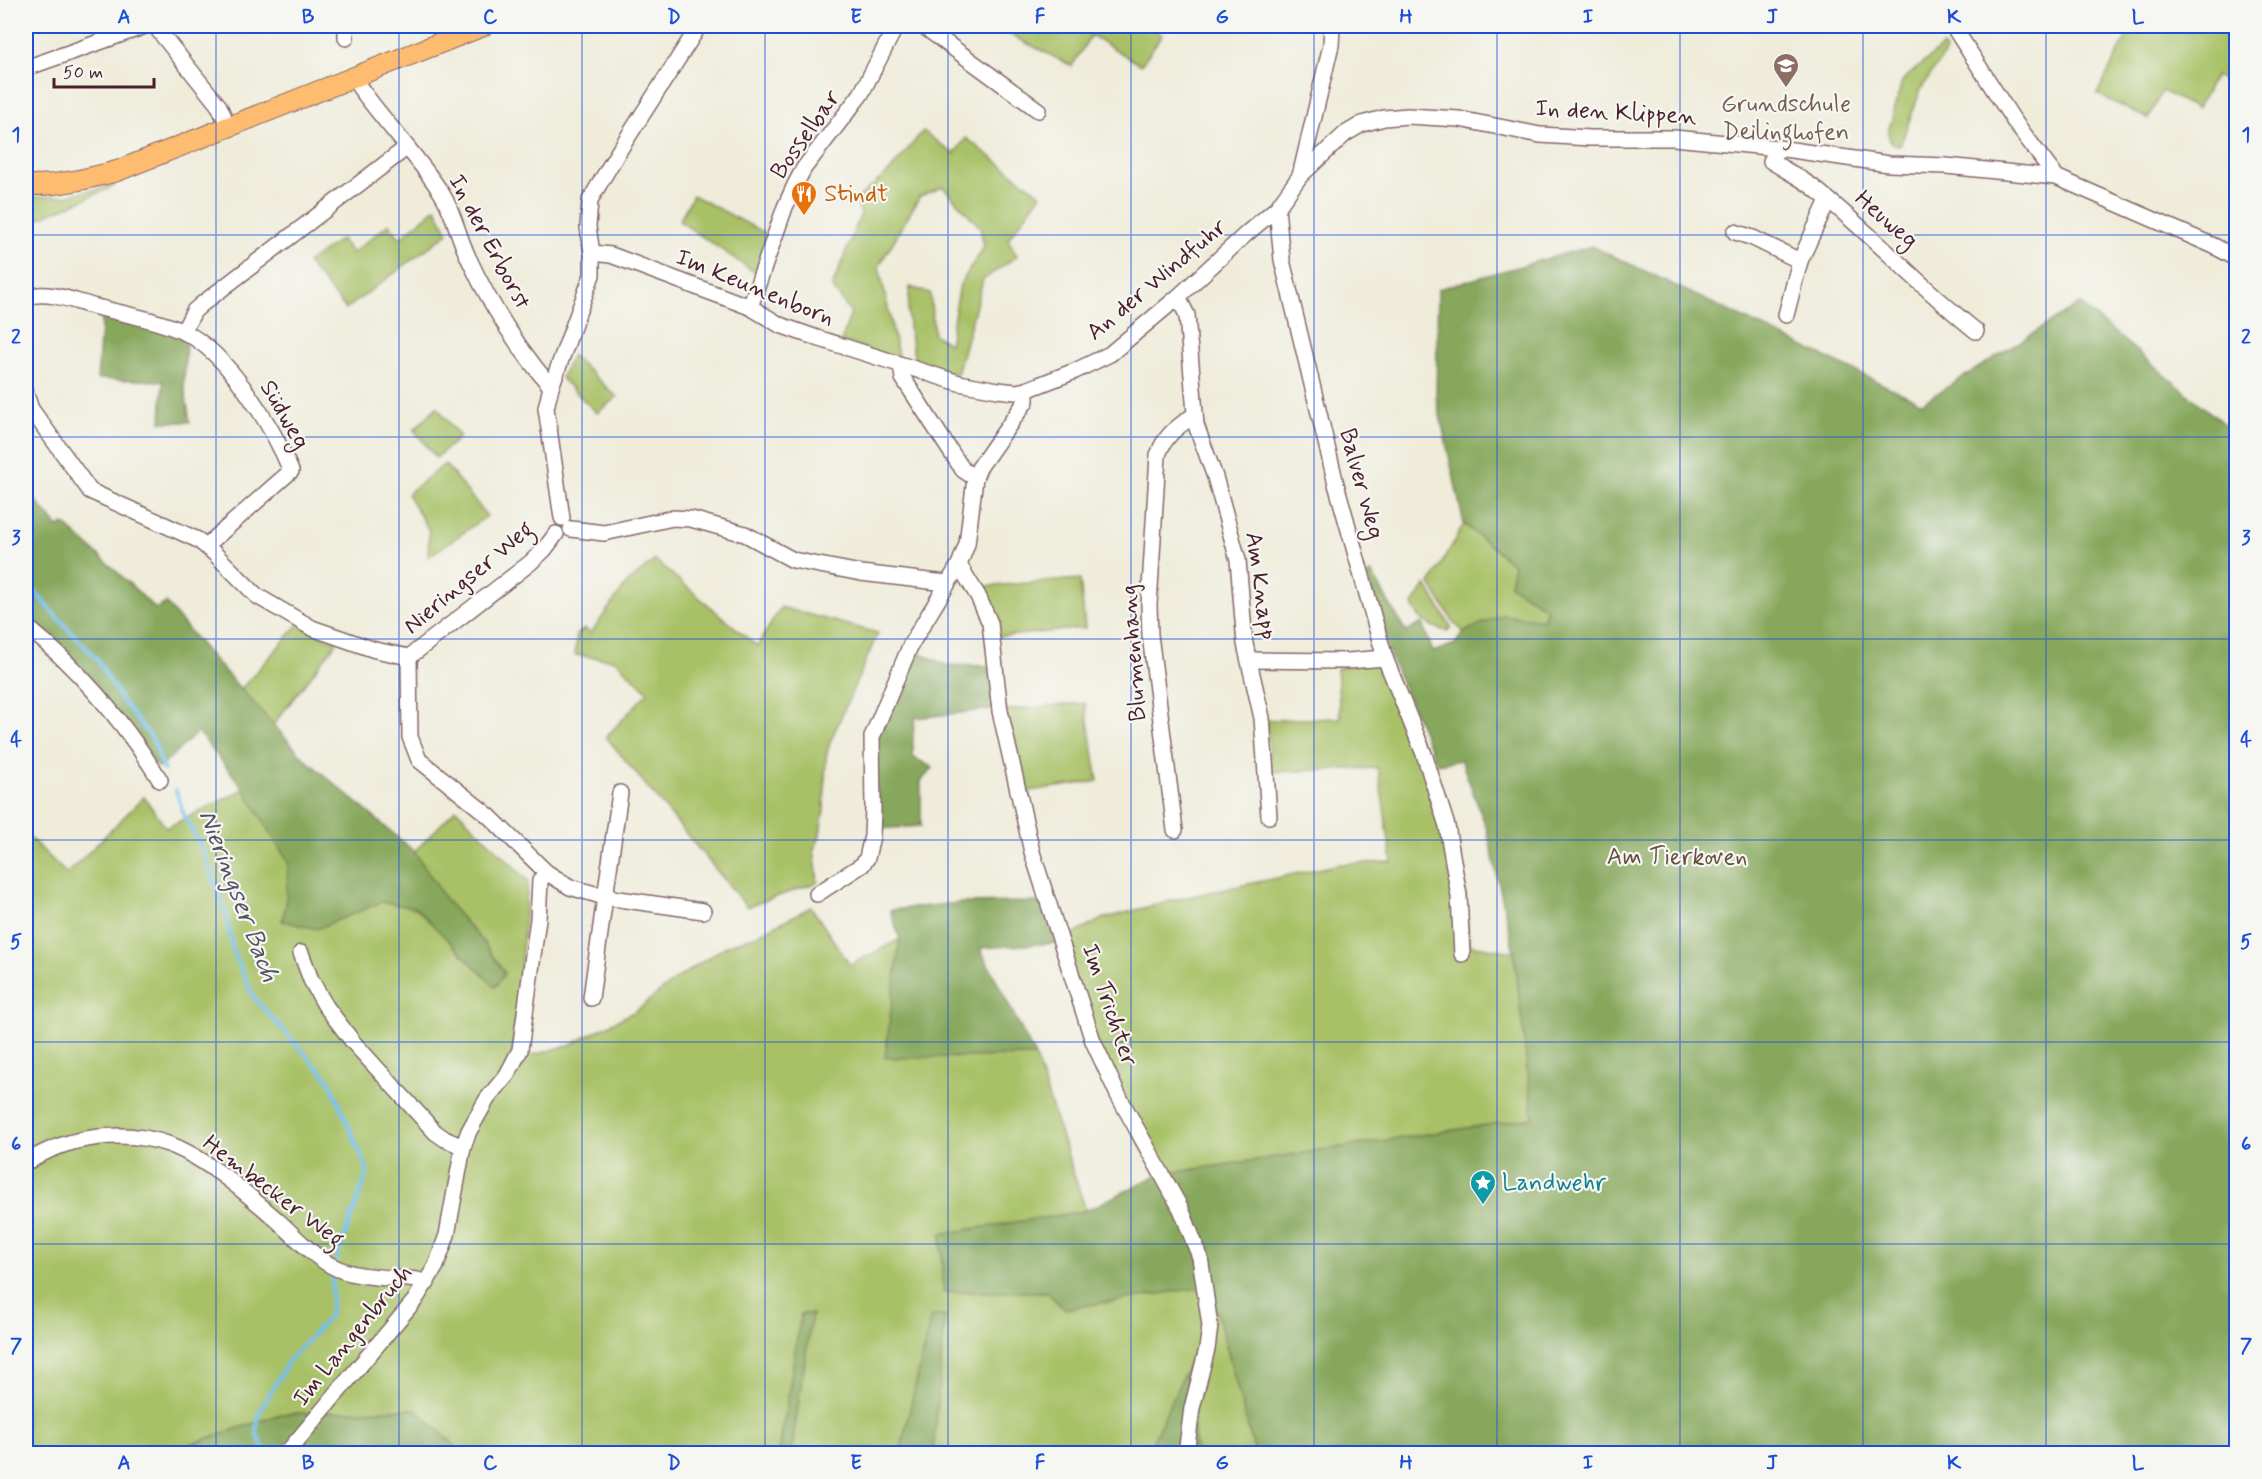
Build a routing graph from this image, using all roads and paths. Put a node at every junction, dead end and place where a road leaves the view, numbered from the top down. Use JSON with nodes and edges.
{"nodes":[{"id":1,"x":145,"y":26,"type":"edge"},
{"id":2,"x":155,"y":26,"type":"edge"},
{"id":3,"x":483,"y":26,"type":"edge"},
{"id":4,"x":699,"y":26,"type":"edge"},
{"id":5,"x":896,"y":26,"type":"edge"},
{"id":6,"x":923,"y":26,"type":"edge"},
{"id":7,"x":1332,"y":26,"type":"edge"},
{"id":8,"x":1953,"y":26,"type":"edge"},
{"id":9,"x":26,"y":68,"type":"edge"},
{"id":10,"x":353,"y":78,"type":"junction"},
{"id":11,"x":1038,"y":110,"type":"dead end"},
{"id":12,"x":229,"y":128,"type":"junction"},
{"id":13,"x":406,"y":148,"type":"junction"},
{"id":14,"x":1779,"y":148,"type":"junction"},
{"id":15,"x":1300,"y":176,"type":"junction"},
{"id":16,"x":2056,"y":177,"type":"junction"},
{"id":17,"x":26,"y":185,"type":"edge"},
{"id":18,"x":1828,"y":200,"type":"junction"},
{"id":19,"x":1277,"y":208,"type":"junction"},
{"id":20,"x":1735,"y":232,"type":"dead end"},
{"id":21,"x":592,"y":253,"type":"junction"},
{"id":22,"x":2236,"y":258,"type":"edge"},
{"id":23,"x":1800,"y":261,"type":"junction"},
{"id":24,"x":26,"y":297,"type":"edge"},
{"id":25,"x":1178,"y":297,"type":"junction"},
{"id":26,"x":750,"y":307,"type":"junction"},
{"id":27,"x":1786,"y":315,"type":"dead end"},
{"id":28,"x":1976,"y":331,"type":"dead end"},
{"id":29,"x":183,"y":332,"type":"junction"},
{"id":30,"x":901,"y":365,"type":"junction"},
{"id":31,"x":959,"y":382,"type":"joint"},
{"id":32,"x":551,"y":387,"type":"junction"},
{"id":33,"x":1026,"y":390,"type":"junction"},
{"id":34,"x":26,"y":394,"type":"edge"},
{"id":35,"x":1194,"y":415,"type":"junction"},
{"id":36,"x":975,"y":478,"type":"junction"},
{"id":37,"x":563,"y":527,"type":"junction"},
{"id":38,"x":206,"y":546,"type":"junction"},
{"id":39,"x":959,"y":565,"type":"junction"},
{"id":40,"x":946,"y":583,"type":"junction"},
{"id":41,"x":26,"y":626,"type":"edge"},
{"id":42,"x":409,"y":657,"type":"junction"},
{"id":43,"x":1385,"y":658,"type":"junction"},
{"id":44,"x":1249,"y":660,"type":"junction"},
{"id":45,"x":160,"y":780,"type":"dead end"},
{"id":46,"x":620,"y":793,"type":"dead end"},
{"id":47,"x":1269,"y":816,"type":"dead end"},
{"id":48,"x":1175,"y":830,"type":"dead end"},
{"id":49,"x":546,"y":872,"type":"junction"},
{"id":50,"x":817,"y":894,"type":"dead end"},
{"id":51,"x":605,"y":897,"type":"junction"},
{"id":52,"x":703,"y":911,"type":"dead end"},
{"id":53,"x":301,"y":953,"type":"dead end"},
{"id":54,"x":1462,"y":954,"type":"dead end"},
{"id":55,"x":591,"y":998,"type":"dead end"},
{"id":56,"x":463,"y":1147,"type":"junction"},
{"id":57,"x":26,"y":1163,"type":"edge"},
{"id":58,"x":427,"y":1283,"type":"junction"},
{"id":59,"x":287,"y":1452,"type":"edge"},
{"id":60,"x":1186,"y":1454,"type":"edge"}],
"edges":[{"from":1,"to":9,"type":"street"},
{"from":2,"to":12,"type":"street"},
{"from":3,"to":10,"type":"main road"},
{"from":4,"to":21,"type":"street","name":"Nieringser Weg"},
{"from":5,"to":26,"type":"street","name":"Bosselbar"},
{"from":6,"to":11,"type":"street"},
{"from":7,"to":15,"type":"street"},
{"from":8,"to":16,"type":"street"},
{"from":10,"to":12,"type":"main road"},
{"from":10,"to":13,"type":"street","name":"In der Erborst"},
{"from":12,"to":17,"type":"main road"},
{"from":13,"to":29,"type":"street"},
{"from":13,"to":32,"type":"street","name":"In der Erborst"},
{"from":14,"to":15,"type":"street","name":"In den Klippen"},
{"from":14,"to":16,"type":"street","name":"In den Klippen"},
{"from":14,"to":18,"type":"street","name":"Heuweg"},
{"from":15,"to":19,"type":"street"},
{"from":16,"to":22,"type":"street"},
{"from":18,"to":23,"type":"street"},
{"from":18,"to":28,"type":"street","name":"Heuweg"},
{"from":19,"to":25,"type":"street","name":"An der Windfuhr"},
{"from":19,"to":43,"type":"street","name":"Balver Weg"},
{"from":20,"to":23,"type":"street"},
{"from":21,"to":26,"type":"street","name":"Im Keunenborn"},
{"from":21,"to":32,"type":"street","name":"Nieringser Weg"},
{"from":23,"to":27,"type":"street"},
{"from":24,"to":29,"type":"street","name":"Südweg"},
{"from":25,"to":33,"type":"street","name":"An der Windfuhr"},
{"from":25,"to":35,"type":"street","name":"Am Knapp"},
{"from":26,"to":30,"type":"street","name":"Im Keunenborn"},
{"from":29,"to":38,"type":"street","name":"Südweg"},
{"from":30,"to":31,"type":"street","name":"Im Keunenborn"},
{"from":30,"to":36,"type":"street"},
{"from":31,"to":33,"type":"street","name":"An der Windfuhr"},
{"from":32,"to":37,"type":"street","name":"Nieringser Weg"},
{"from":33,"to":36,"type":"street"},
{"from":34,"to":38,"type":"street"},
{"from":35,"to":44,"type":"street","name":"Am Knapp"},
{"from":35,"to":48,"type":"street","name":"Blumenhang"},
{"from":36,"to":39,"type":"street"},
{"from":37,"to":40,"type":"street","name":"Nieringser Weg"},
{"from":37,"to":42,"type":"street","name":"Nieringser Weg"},
{"from":38,"to":42,"type":"street"},
{"from":39,"to":40,"type":"street"},
{"from":39,"to":60,"type":"street","name":"Im Trichter"},
{"from":40,"to":50,"type":"street"},
{"from":41,"to":45,"type":"street"},
{"from":42,"to":49,"type":"street"},
{"from":43,"to":44,"type":"street"},
{"from":43,"to":54,"type":"street","name":"Balver Weg"},
{"from":44,"to":47,"type":"street","name":"Am Knapp"},
{"from":46,"to":51,"type":"street"},
{"from":49,"to":51,"type":"street"},
{"from":49,"to":56,"type":"street","name":"Im Langenbruch"},
{"from":51,"to":52,"type":"street"},
{"from":51,"to":55,"type":"street"},
{"from":53,"to":56,"type":"street"},
{"from":56,"to":58,"type":"street","name":"Im Langenbruch"},
{"from":57,"to":58,"type":"street","name":"Hembecker Weg"},
{"from":58,"to":59,"type":"street","name":"Im Langenbruch"}]}
